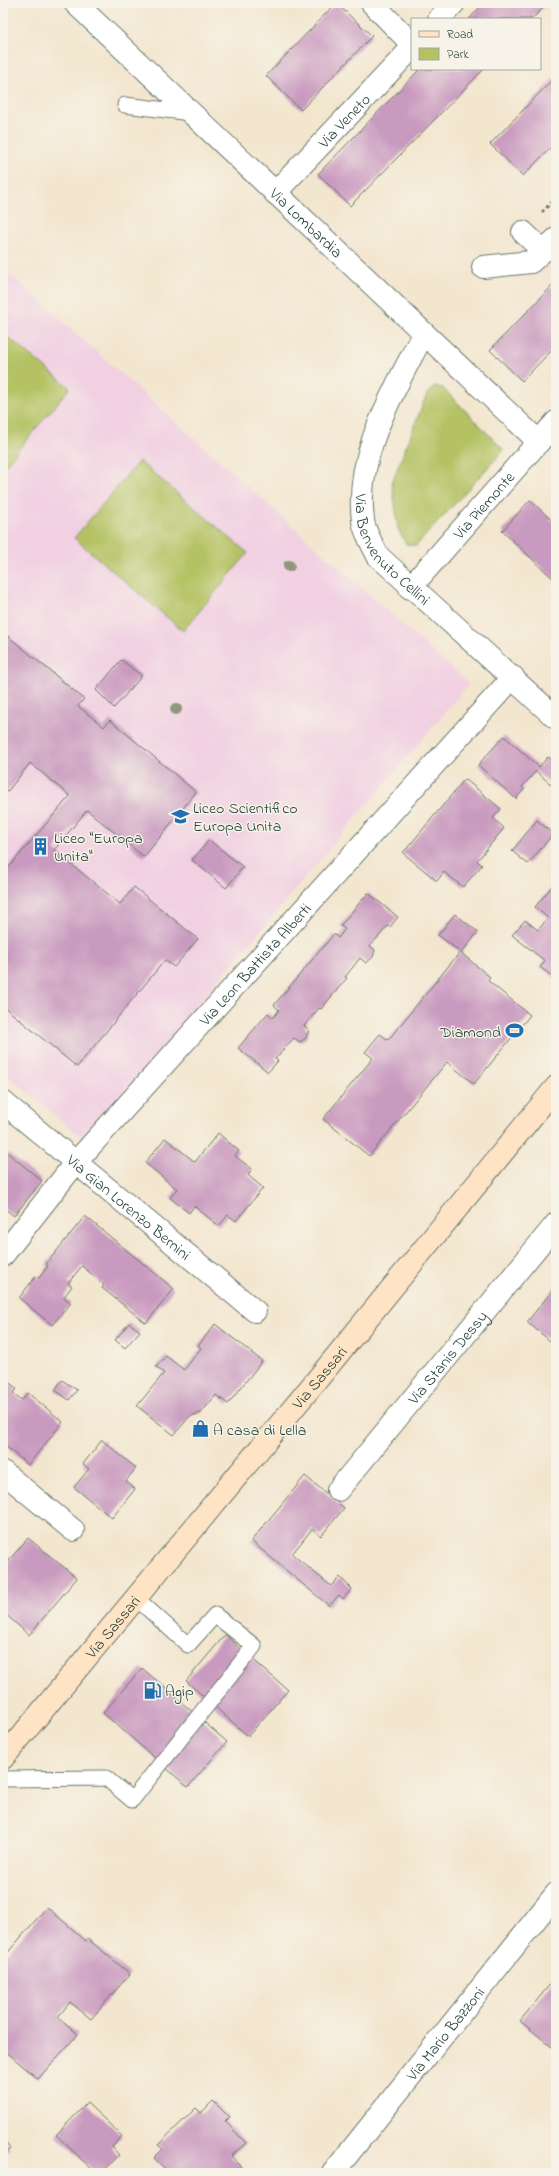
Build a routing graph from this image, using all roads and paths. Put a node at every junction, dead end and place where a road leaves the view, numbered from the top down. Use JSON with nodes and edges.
{"nodes":[{"id":1,"x":75,"y":3,"type":"edge"},
{"id":2,"x":372,"y":3,"type":"edge"},
{"id":3,"x":454,"y":3,"type":"edge"},
{"id":4,"x":440,"y":18,"type":"edge"},
{"id":5,"x":411,"y":43,"type":"edge"},
{"id":6,"x":411,"y":49,"type":"edge"},
{"id":7,"x":125,"y":105,"type":"dead end"},
{"id":8,"x":191,"y":113,"type":"junction"},
{"id":9,"x":275,"y":193,"type":"junction"},
{"id":10,"x":523,"y":232,"type":"dead end"},
{"id":11,"x":550,"y":245,"type":"edge"},
{"id":12,"x":483,"y":267,"type":"dead end"},
{"id":13,"x":423,"y":334,"type":"junction"},
{"id":14,"x":556,"y":422,"type":"edge"},
{"id":15,"x":539,"y":442,"type":"junction"},
{"id":16,"x":410,"y":588,"type":"junction"},
{"id":17,"x":513,"y":677,"type":"junction"},
{"id":18,"x":556,"y":718,"type":"edge"},
{"id":19,"x":556,"y":1087,"type":"edge"},
{"id":20,"x":3,"y":1102,"type":"edge"},
{"id":21,"x":76,"y":1162,"type":"junction"},
{"id":22,"x":556,"y":1224,"type":"edge"},
{"id":23,"x":3,"y":1255,"type":"edge"},
{"id":24,"x":255,"y":1311,"type":"dead end"},
{"id":25,"x":3,"y":1472,"type":"edge"},
{"id":26,"x":338,"y":1490,"type":"dead end"},
{"id":27,"x":73,"y":1530,"type":"dead end"},
{"id":28,"x":136,"y":1598,"type":"junction"},
{"id":29,"x":3,"y":1758,"type":"edge"},
{"id":30,"x":3,"y":1779,"type":"edge"},
{"id":31,"x":556,"y":1894,"type":"edge"},
{"id":32,"x":333,"y":2173,"type":"edge"}],
"edges":[{"from":1,"to":8,"type":"street","name":"Via Lombardia"},
{"from":2,"to":5,"type":"street"},
{"from":3,"to":4,"type":"street"},
{"from":6,"to":9,"type":"street","name":"Via Veneto"},
{"from":7,"to":8,"type":"lane"},
{"from":8,"to":9,"type":"street","name":"Via Lombardia"},
{"from":9,"to":13,"type":"street","name":"Via Lombardia"},
{"from":10,"to":11,"type":"street"},
{"from":11,"to":12,"type":"street"},
{"from":13,"to":15,"type":"street","name":"Via Lombardia"},
{"from":13,"to":16,"type":"street","name":"Via Benvenuto Cellini"},
{"from":14,"to":15,"type":"street","name":"Via Piemonte"},
{"from":15,"to":16,"type":"street","name":"Via Piemonte"},
{"from":16,"to":17,"type":"street","name":"Via Benvenuto Cellini"},
{"from":17,"to":18,"type":"street","name":"Via Benvenuto Cellini"},
{"from":17,"to":21,"type":"street","name":"Via Leon Battista Alberti"},
{"from":19,"to":28,"type":"street","name":"Via Sassari"},
{"from":20,"to":21,"type":"street","name":"Via Gian Lorenzo Bernini"},
{"from":21,"to":23,"type":"street","name":"Via Leon Battista Alberti"},
{"from":21,"to":24,"type":"street","name":"Via Gian Lorenzo Bernini"},
{"from":22,"to":26,"type":"street","name":"Via Stanis Dessy"},
{"from":25,"to":27,"type":"street"},
{"from":28,"to":29,"type":"street","name":"Via Sassari"},
{"from":28,"to":30,"type":"lane"},
{"from":31,"to":32,"type":"street","name":"Via Mario Bazzoni"}]}
